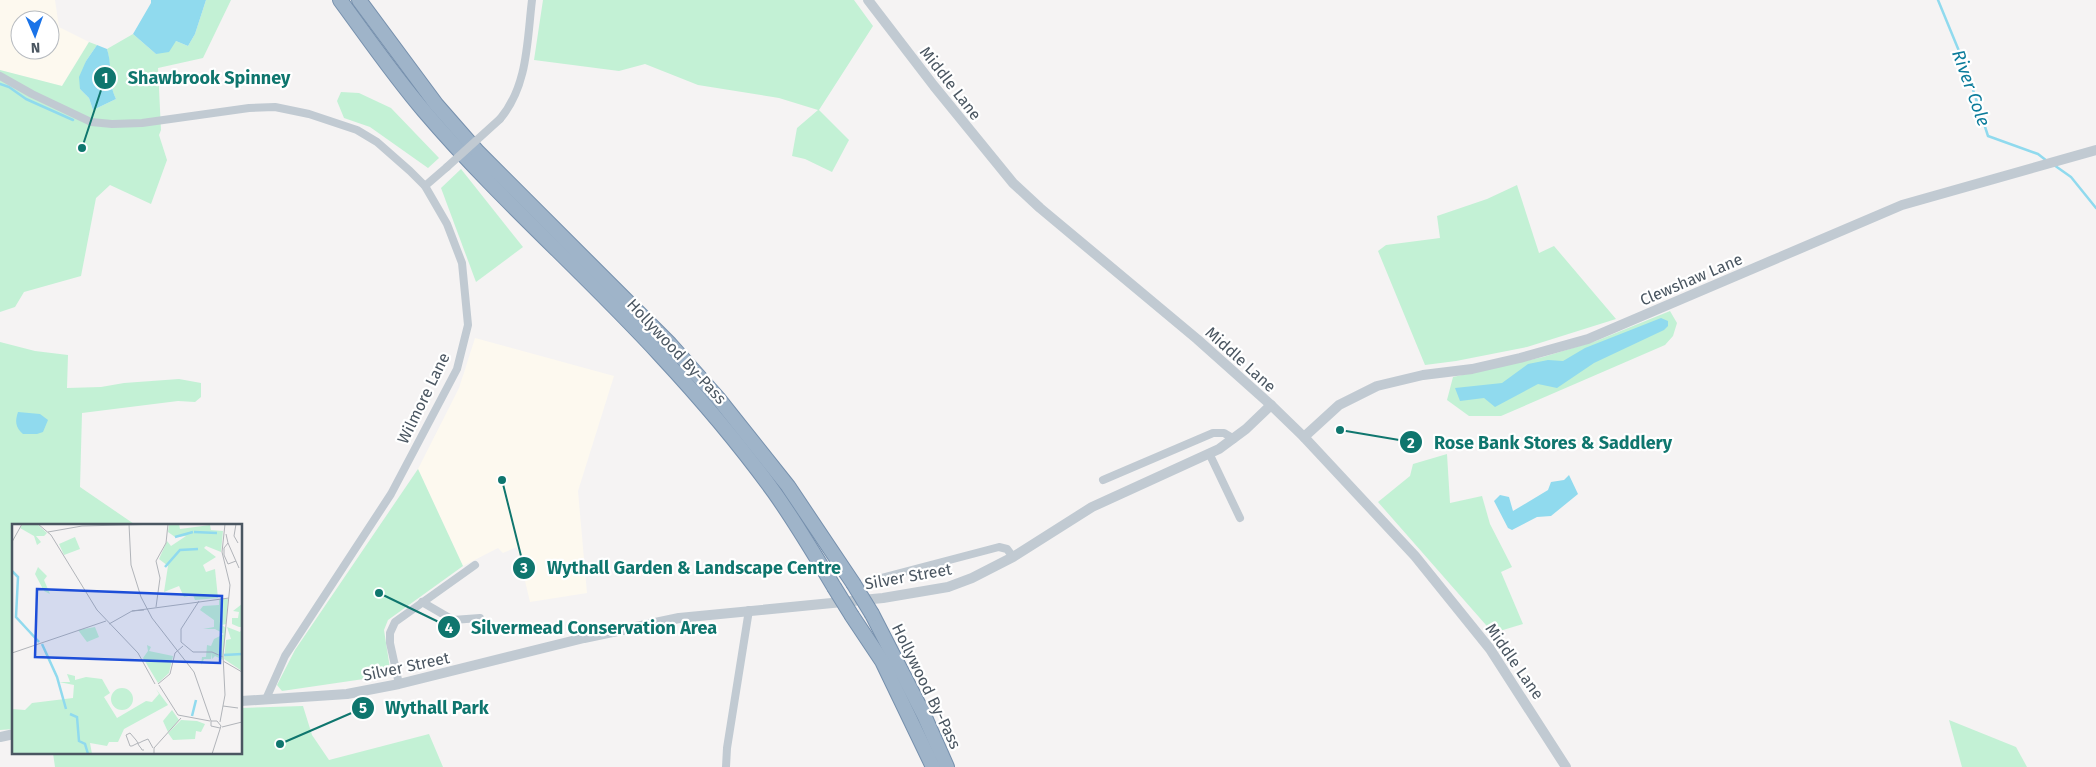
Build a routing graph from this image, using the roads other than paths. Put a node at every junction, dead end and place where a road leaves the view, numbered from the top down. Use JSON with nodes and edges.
{"nodes":[{"id":1,"x":340,"y":0,"type":"edge"},
{"id":2,"x":359,"y":0,"type":"edge"},
{"id":3,"x":532,"y":0,"type":"edge"},
{"id":4,"x":868,"y":0,"type":"edge"},
{"id":5,"x":0,"y":76,"type":"edge"},
{"id":6,"x":2096,"y":150,"type":"edge"},
{"id":7,"x":425,"y":186,"type":"junction"},
{"id":8,"x":1271,"y":405,"type":"junction"},
{"id":9,"x":1304,"y":437,"type":"junction"},
{"id":10,"x":1234,"y":439,"type":"junction"},
{"id":11,"x":1209,"y":453,"type":"junction"},
{"id":12,"x":1102,"y":480,"type":"dead end"},
{"id":13,"x":1240,"y":518,"type":"dead end"},
{"id":14,"x":1013,"y":557,"type":"junction"},
{"id":15,"x":475,"y":565,"type":"dead end"},
{"id":16,"x":881,"y":578,"type":"dead end"},
{"id":17,"x":422,"y":602,"type":"junction"},
{"id":18,"x":749,"y":610,"type":"junction"},
{"id":19,"x":480,"y":618,"type":"dead end"},
{"id":20,"x":399,"y":684,"type":"junction"},
{"id":21,"x":266,"y":699,"type":"junction"},
{"id":22,"x":242,"y":701,"type":"edge"},
{"id":23,"x":726,"y":767,"type":"edge"},
{"id":24,"x":933,"y":767,"type":"edge"},
{"id":25,"x":948,"y":767,"type":"edge"},
{"id":26,"x":1566,"y":767,"type":"edge"}],
"edges":[{"from":1,"to":24,"type":"highway","name":"Hollywood By-Pass","bridge":true},
{"from":2,"to":25,"type":"highway","name":"Hollywood By-Pass","bridge":true},
{"from":3,"to":7,"type":"street","bridge":true},
{"from":4,"to":8,"type":"street","name":"Middle Lane"},
{"from":5,"to":7,"type":"street","name":"Wilmore Lane"},
{"from":6,"to":9,"type":"street","name":"Clewshaw Lane"},
{"from":7,"to":21,"type":"street","name":"Wilmore Lane"},
{"from":8,"to":9,"type":"street","name":"Middle Lane"},
{"from":8,"to":10,"type":"street","name":"Silver Street"},
{"from":9,"to":26,"type":"street","name":"Middle Lane"},
{"from":10,"to":11,"type":"street","name":"Silver Street"},
{"from":10,"to":12,"type":"street"},
{"from":11,"to":13,"type":"street"},
{"from":11,"to":14,"type":"street","name":"Silver Street"},
{"from":14,"to":16,"type":"street"},
{"from":14,"to":18,"type":"street","name":"Silver Street"},
{"from":15,"to":17,"type":"street"},
{"from":17,"to":19,"type":"street"},
{"from":17,"to":20,"type":"street"},
{"from":18,"to":20,"type":"street","name":"Silver Street"},
{"from":18,"to":23,"type":"street"},
{"from":20,"to":21,"type":"street","name":"Silver Street"},
{"from":21,"to":22,"type":"street","name":"Silver Street"}]}
